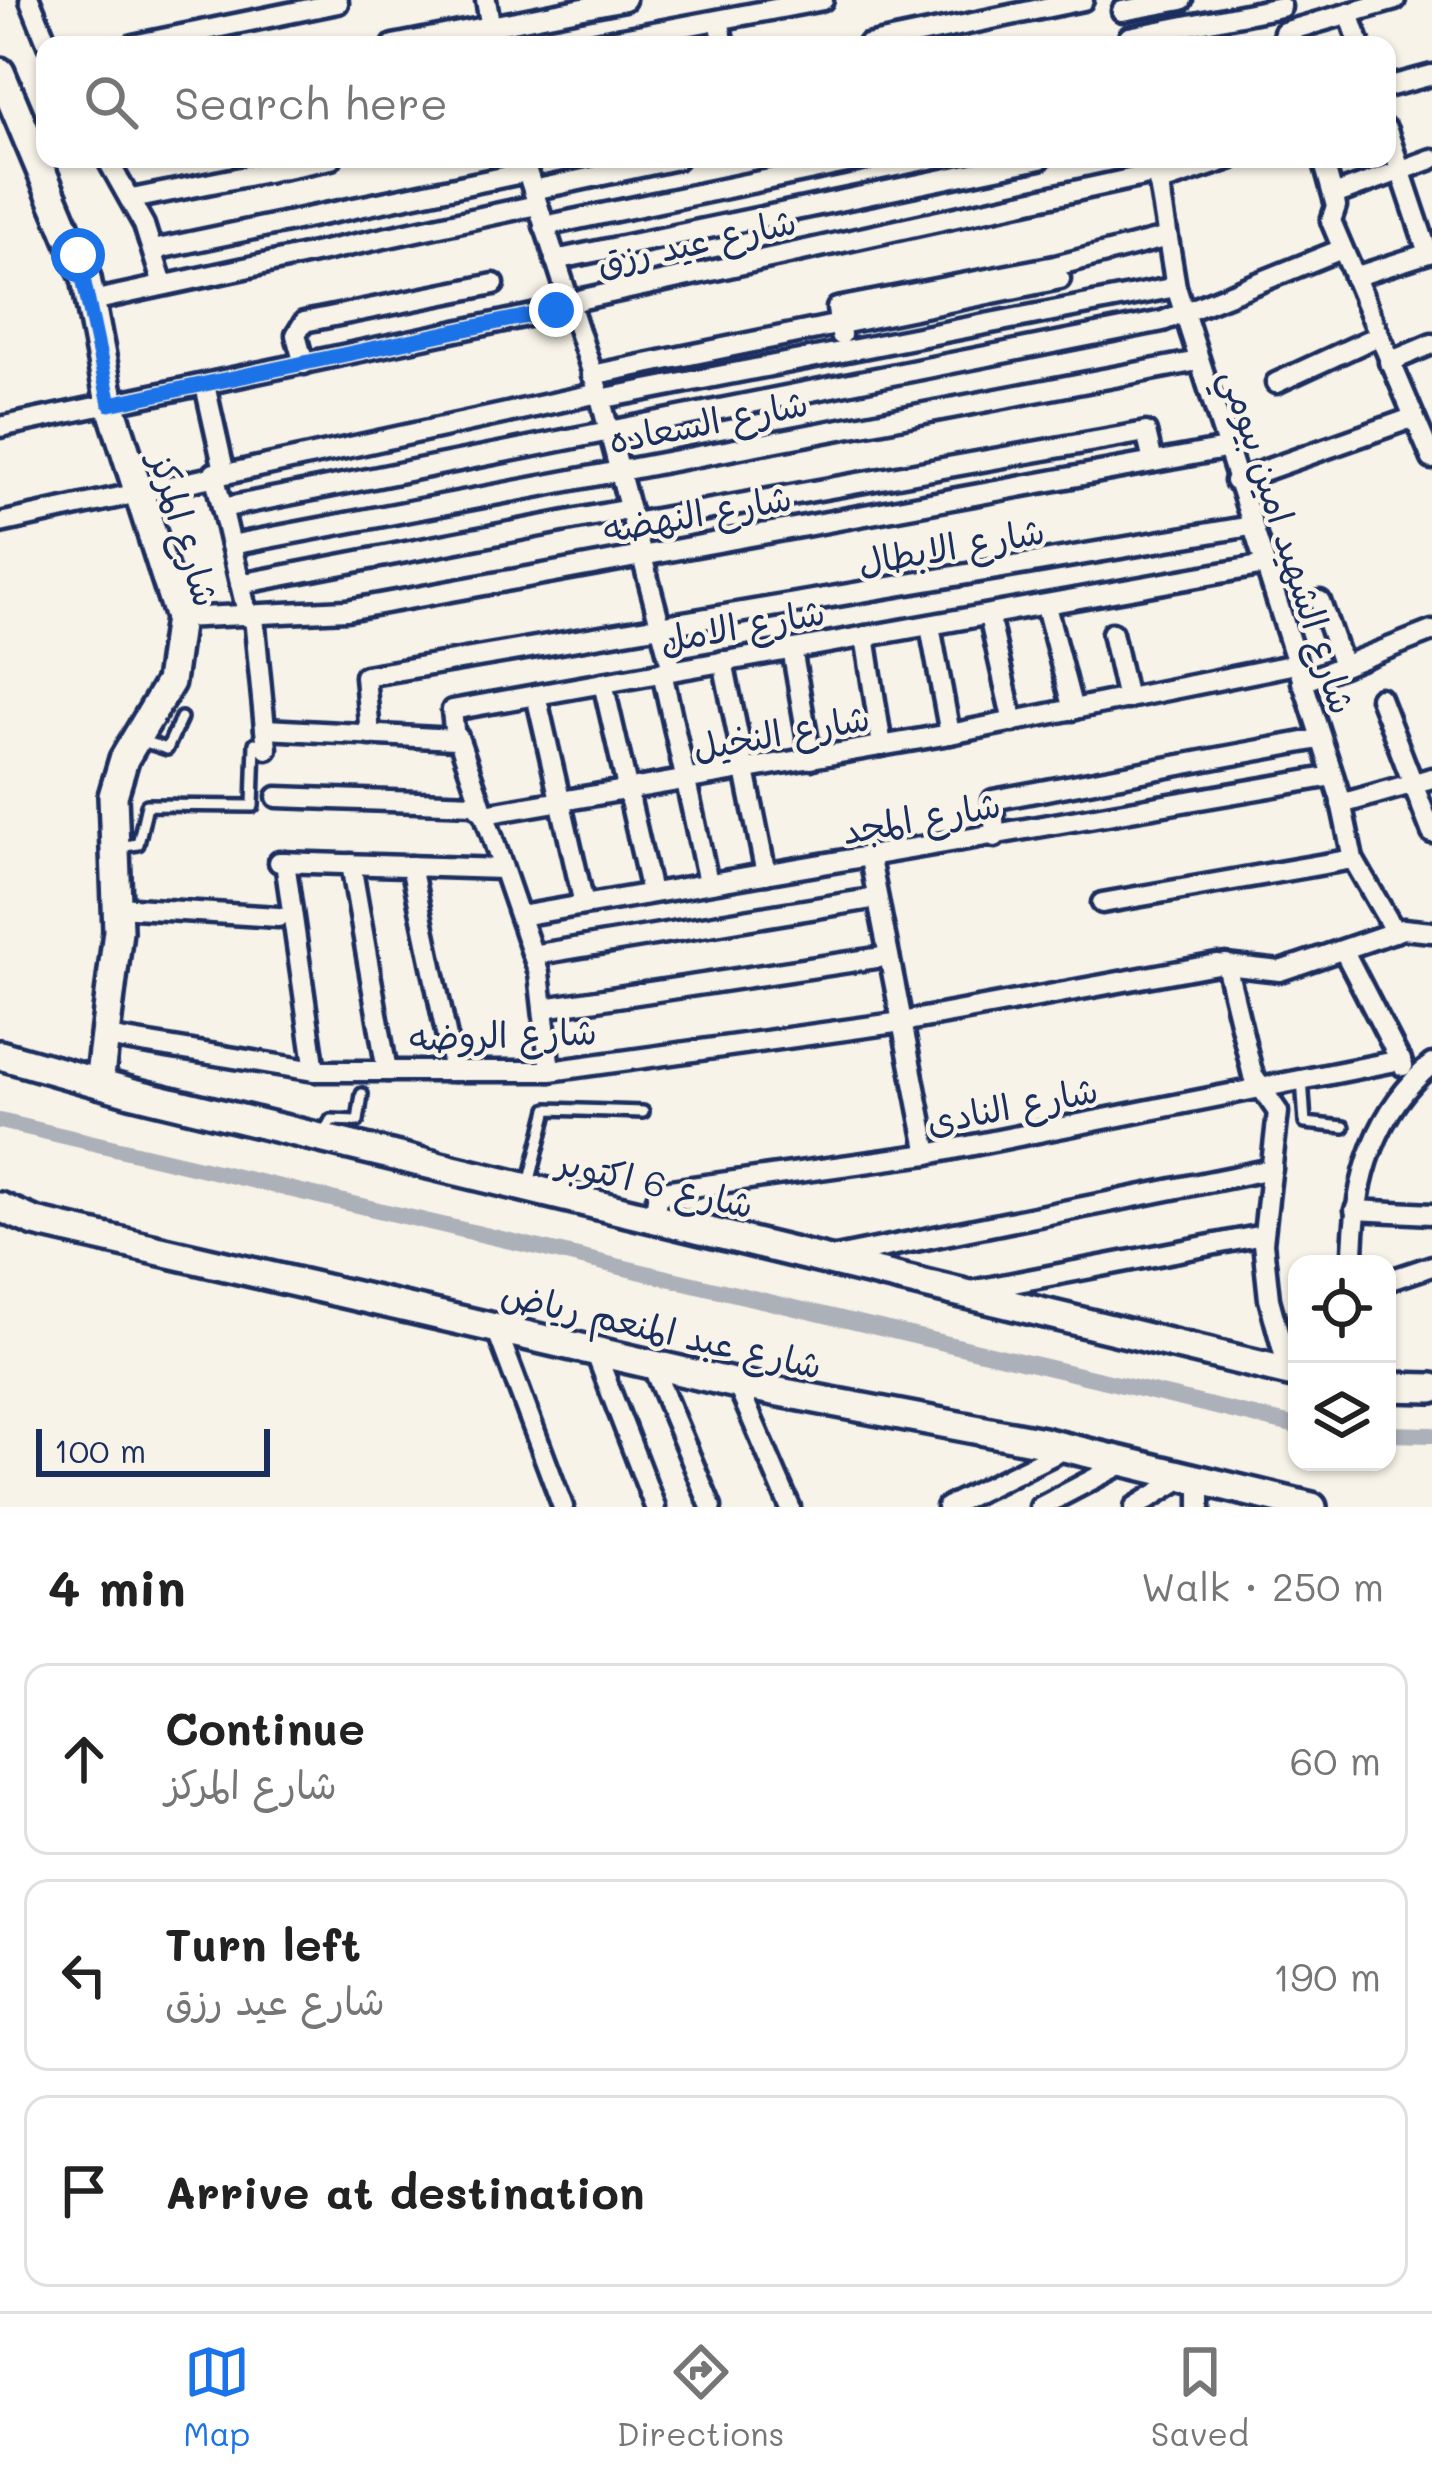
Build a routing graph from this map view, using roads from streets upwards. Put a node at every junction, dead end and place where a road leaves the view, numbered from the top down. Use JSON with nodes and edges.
{"nodes":[{"id":1,"x":30,"y":0,"type":"edge"},
{"id":2,"x":486,"y":0,"type":"edge"},
{"id":3,"x":625,"y":0,"type":"edge"},
{"id":4,"x":823,"y":0,"type":"edge"},
{"id":5,"x":1084,"y":0,"type":"edge"},
{"id":6,"x":1182,"y":0,"type":"edge"},
{"id":7,"x":1395,"y":0,"type":"edge"},
{"id":8,"x":338,"y":3,"type":"edge"},
{"id":9,"x":1281,"y":4,"type":"edge"},
{"id":10,"x":1120,"y":6,"type":"edge"},
{"id":11,"x":1349,"y":13,"type":"junction"},
{"id":12,"x":719,"y":20,"type":"junction"},
{"id":13,"x":44,"y":36,"type":"edge"},
{"id":14,"x":177,"y":36,"type":"edge"},
{"id":15,"x":492,"y":36,"type":"edge"},
{"id":16,"x":633,"y":36,"type":"edge"},
{"id":17,"x":722,"y":36,"type":"edge"},
{"id":18,"x":910,"y":36,"type":"edge"},
{"id":19,"x":1129,"y":36,"type":"edge"},
{"id":20,"x":1150,"y":36,"type":"edge"},
{"id":21,"x":1286,"y":36,"type":"edge"},
{"id":22,"x":1291,"y":36,"type":"edge"},
{"id":23,"x":1357,"y":36,"type":"edge"},
{"id":24,"x":0,"y":72,"type":"edge"},
{"id":25,"x":1432,"y":75,"type":"edge"},
{"id":26,"x":1396,"y":85,"type":"edge"},
{"id":27,"x":36,"y":156,"type":"edge"},
{"id":28,"x":1432,"y":159,"type":"edge"},
{"id":29,"x":1396,"y":163,"type":"edge"},
{"id":30,"x":41,"y":168,"type":"edge"},
{"id":31,"x":113,"y":168,"type":"edge"},
{"id":32,"x":287,"y":168,"type":"edge"},
{"id":33,"x":617,"y":168,"type":"edge"},
{"id":34,"x":823,"y":168,"type":"edge"},
{"id":35,"x":997,"y":168,"type":"edge"},
{"id":36,"x":1326,"y":168,"type":"edge"},
{"id":37,"x":1398,"y":170,"type":"junction"},
{"id":38,"x":1156,"y":172,"type":"edge"},
{"id":39,"x":530,"y":181,"type":"edge"},
{"id":40,"x":1334,"y":195,"type":"junction"},
{"id":41,"x":132,"y":199,"type":"junction"},
{"id":42,"x":544,"y":226,"type":"junction"},
{"id":43,"x":1164,"y":238,"type":"junction"},
{"id":44,"x":1342,"y":249,"type":"junction"},
{"id":45,"x":153,"y":250,"type":"junction"},
{"id":46,"x":1430,"y":252,"type":"edge"},
{"id":47,"x":555,"y":260,"type":"junction"},
{"id":48,"x":1057,"y":273,"type":"junction"},
{"id":49,"x":1354,"y":277,"type":"junction"},
{"id":50,"x":494,"y":284,"type":"dead end"},
{"id":51,"x":163,"y":285,"type":"junction"},
{"id":52,"x":1176,"y":287,"type":"junction"},
{"id":53,"x":92,"y":301,"type":"junction"},
{"id":54,"x":569,"y":305,"type":"junction"},
{"id":55,"x":1070,"y":308,"type":"junction"},
{"id":56,"x":1185,"y":315,"type":"junction"},
{"id":57,"x":839,"y":324,"type":"junction"},
{"id":58,"x":1378,"y":336,"type":"junction"},
{"id":59,"x":1432,"y":344,"type":"edge"},
{"id":60,"x":844,"y":352,"type":"junction"},
{"id":61,"x":1198,"y":361,"type":"junction"},
{"id":62,"x":1389,"y":362,"type":"junction"},
{"id":63,"x":304,"y":364,"type":"junction"},
{"id":64,"x":1276,"y":382,"type":"dead end"},
{"id":65,"x":205,"y":385,"type":"junction"},
{"id":66,"x":597,"y":389,"type":"junction"},
{"id":67,"x":110,"y":404,"type":"junction"},
{"id":68,"x":1420,"y":425,"type":"edge"},
{"id":69,"x":0,"y":427,"type":"edge"},
{"id":70,"x":608,"y":432,"type":"junction"},
{"id":71,"x":1225,"y":449,"type":"junction"},
{"id":72,"x":1432,"y":460,"type":"edge"},
{"id":73,"x":1153,"y":462,"type":"junction"},
{"id":74,"x":619,"y":470,"type":"junction"},
{"id":75,"x":219,"y":471,"type":"junction"},
{"id":76,"x":1235,"y":481,"type":"junction"},
{"id":77,"x":138,"y":490,"type":"junction"},
{"id":78,"x":222,"y":508,"type":"junction"},
{"id":79,"x":631,"y":516,"type":"junction"},
{"id":80,"x":0,"y":523,"type":"edge"},
{"id":81,"x":1251,"y":526,"type":"junction"},
{"id":82,"x":231,"y":545,"type":"junction"},
{"id":83,"x":641,"y":556,"type":"junction"},
{"id":84,"x":1265,"y":565,"type":"junction"},
{"id":85,"x":240,"y":584,"type":"junction"},
{"id":86,"x":1320,"y":601,"type":"dead end"},
{"id":87,"x":1046,"y":606,"type":"junction"},
{"id":88,"x":988,"y":616,"type":"junction"},
{"id":89,"x":251,"y":617,"type":"junction"},
{"id":90,"x":178,"y":618,"type":"junction"},
{"id":91,"x":930,"y":626,"type":"junction"},
{"id":92,"x":661,"y":629,"type":"junction"},
{"id":93,"x":1432,"y":631,"type":"edge"},
{"id":94,"x":1112,"y":633,"type":"dead end"},
{"id":95,"x":865,"y":636,"type":"junction"},
{"id":96,"x":792,"y":649,"type":"junction"},
{"id":97,"x":723,"y":661,"type":"junction"},
{"id":98,"x":1343,"y":666,"type":"junction"},
{"id":99,"x":667,"y":671,"type":"junction"},
{"id":100,"x":1299,"y":673,"type":"junction"},
{"id":101,"x":603,"y":683,"type":"junction"},
{"id":102,"x":536,"y":695,"type":"junction"},
{"id":103,"x":1380,"y":698,"type":"dead end"},
{"id":104,"x":1127,"y":699,"type":"junction"},
{"id":105,"x":1072,"y":710,"type":"junction"},
{"id":106,"x":1013,"y":722,"type":"junction"},
{"id":107,"x":950,"y":734,"type":"junction"},
{"id":108,"x":370,"y":735,"type":"junction"},
{"id":109,"x":458,"y":737,"type":"junction"},
{"id":110,"x":1319,"y":739,"type":"junction"},
{"id":111,"x":882,"y":746,"type":"junction"},
{"id":112,"x":811,"y":759,"type":"junction"},
{"id":113,"x":745,"y":771,"type":"junction"},
{"id":114,"x":1333,"y":776,"type":"junction"},
{"id":115,"x":1422,"y":781,"type":"edge"},
{"id":116,"x":686,"y":782,"type":"junction"},
{"id":117,"x":628,"y":791,"type":"junction"},
{"id":118,"x":277,"y":797,"type":"dead end"},
{"id":119,"x":560,"y":802,"type":"junction"},
{"id":120,"x":1341,"y":804,"type":"junction"},
{"id":121,"x":485,"y":814,"type":"junction"},
{"id":122,"x":1432,"y":833,"type":"edge"},
{"id":123,"x":995,"y":837,"type":"junction"},
{"id":124,"x":869,"y":860,"type":"junction"},
{"id":125,"x":1354,"y":860,"type":"junction"},
{"id":126,"x":351,"y":864,"type":"junction"},
{"id":127,"x":411,"y":866,"type":"junction"},
{"id":128,"x":502,"y":868,"type":"junction"},
{"id":129,"x":766,"y":874,"type":"junction"},
{"id":130,"x":708,"y":882,"type":"junction"},
{"id":131,"x":651,"y":892,"type":"junction"},
{"id":132,"x":878,"y":898,"type":"junction"},
{"id":133,"x":1102,"y":903,"type":"dead end"},
{"id":134,"x":584,"y":904,"type":"junction"},
{"id":135,"x":118,"y":908,"type":"junction"},
{"id":136,"x":520,"y":916,"type":"junction"},
{"id":137,"x":278,"y":917,"type":"dead end"},
{"id":138,"x":1395,"y":932,"type":"junction"},
{"id":139,"x":1432,"y":932,"type":"edge"},
{"id":140,"x":1345,"y":953,"type":"junction"},
{"id":141,"x":533,"y":956,"type":"junction"},
{"id":142,"x":889,"y":956,"type":"junction"},
{"id":143,"x":1226,"y":964,"type":"junction"},
{"id":144,"x":544,"y":1008,"type":"junction"},
{"id":145,"x":902,"y":1022,"type":"junction"},
{"id":146,"x":106,"y":1037,"type":"junction"},
{"id":147,"x":0,"y":1055,"type":"edge"},
{"id":148,"x":1400,"y":1060,"type":"junction"},
{"id":149,"x":1432,"y":1064,"type":"edge"},
{"id":150,"x":315,"y":1071,"type":"junction"},
{"id":151,"x":387,"y":1071,"type":"junction"},
{"id":152,"x":454,"y":1071,"type":"junction"},
{"id":153,"x":550,"y":1071,"type":"junction"},
{"id":154,"x":1411,"y":1081,"type":"junction"},
{"id":155,"x":99,"y":1083,"type":"junction"},
{"id":156,"x":1264,"y":1090,"type":"junction"},
{"id":157,"x":928,"y":1154,"type":"junction"},
{"id":158,"x":1271,"y":1169,"type":"junction"},
{"id":159,"x":0,"y":1208,"type":"edge"},
{"id":160,"x":1355,"y":1210,"type":"junction"},
{"id":161,"x":1432,"y":1214,"type":"edge"},
{"id":162,"x":653,"y":1220,"type":"junction"},
{"id":163,"x":1263,"y":1235,"type":"junction"},
{"id":164,"x":1353,"y":1255,"type":"edge"},
{"id":165,"x":825,"y":1259,"type":"junction"},
{"id":166,"x":1432,"y":1266,"type":"edge"},
{"id":167,"x":1396,"y":1277,"type":"edge"},
{"id":168,"x":966,"y":1292,"type":"junction"},
{"id":169,"x":496,"y":1328,"type":"junction"},
{"id":170,"x":596,"y":1351,"type":"junction"},
{"id":171,"x":1290,"y":1363,"type":"edge"},
{"id":172,"x":652,"y":1365,"type":"junction"},
{"id":173,"x":1288,"y":1373,"type":"edge"},
{"id":174,"x":737,"y":1384,"type":"junction"},
{"id":175,"x":1396,"y":1387,"type":"edge"},
{"id":176,"x":1432,"y":1388,"type":"edge"},
{"id":177,"x":1067,"y":1448,"type":"junction"},
{"id":178,"x":1124,"y":1463,"type":"junction"},
{"id":179,"x":1194,"y":1488,"type":"edge"},
{"id":180,"x":1242,"y":1498,"type":"edge"},
{"id":181,"x":1308,"y":1506,"type":"edge"},
{"id":182,"x":563,"y":1507,"type":"edge"},
{"id":183,"x":655,"y":1507,"type":"edge"},
{"id":184,"x":711,"y":1507,"type":"edge"},
{"id":185,"x":790,"y":1507,"type":"edge"},
{"id":186,"x":947,"y":1507,"type":"edge"},
{"id":187,"x":1040,"y":1507,"type":"edge"},
{"id":188,"x":1135,"y":1507,"type":"edge"}],
"edges":[{"from":1,"to":13,"type":"street"},
{"from":2,"to":15,"type":"street"},
{"from":3,"to":15,"type":"street"},
{"from":4,"to":12,"type":"street"},
{"from":5,"to":18,"type":"street"},
{"from":6,"to":10,"type":"street"},
{"from":7,"to":11,"type":"street"},
{"from":8,"to":14,"type":"street"},
{"from":9,"to":20,"type":"street"},
{"from":9,"to":21,"type":"street"},
{"from":10,"to":19,"type":"street"},
{"from":11,"to":22,"type":"street"},
{"from":11,"to":23,"type":"street"},
{"from":12,"to":16,"type":"street"},
{"from":12,"to":17,"type":"street"},
{"from":24,"to":27,"type":"main road","name":"شارع المركز"},
{"from":25,"to":26,"type":"street"},
{"from":28,"to":37,"type":"street"},
{"from":29,"to":37,"type":"street"},
{"from":30,"to":53,"type":"main road","name":"شارع المركز"},
{"from":31,"to":41,"type":"street"},
{"from":32,"to":41,"type":"street"},
{"from":33,"to":39,"type":"street"},
{"from":34,"to":42,"type":"street"},
{"from":35,"to":47,"type":"street"},
{"from":36,"to":40,"type":"street"},
{"from":37,"to":40,"type":"street"},
{"from":37,"to":46,"type":"street"},
{"from":38,"to":43,"type":"street","name":"شارع الشهيد امين بيومي"},
{"from":38,"to":54,"type":"street","name":"شارع عيد رزق"},
{"from":39,"to":42,"type":"street"},
{"from":39,"to":45,"type":"street"},
{"from":39,"to":51,"type":"street"},
{"from":40,"to":44,"type":"street"},
{"from":41,"to":45,"type":"street"},
{"from":42,"to":47,"type":"street"},
{"from":43,"to":48,"type":"street"},
{"from":43,"to":52,"type":"street","name":"شارع الشهيد امين بيومي"},
{"from":44,"to":49,"type":"street"},
{"from":44,"to":56,"type":"street"},
{"from":45,"to":51,"type":"street"},
{"from":46,"to":49,"type":"street"},
{"from":47,"to":54,"type":"street"},
{"from":48,"to":55,"type":"street"},
{"from":48,"to":57,"type":"street"},
{"from":49,"to":58,"type":"street"},
{"from":50,"to":63,"type":"street"},
{"from":51,"to":53,"type":"street"},
{"from":52,"to":55,"type":"street"},
{"from":52,"to":56,"type":"street","name":"شارع الشهيد امين بيومي"},
{"from":53,"to":67,"type":"main road","name":"شارع المركز"},
{"from":54,"to":63,"type":"street","name":"شارع عيد رزق"},
{"from":54,"to":66,"type":"street"},
{"from":55,"to":60,"type":"street"},
{"from":56,"to":61,"type":"street","name":"شارع الشهيد امين بيومي"},
{"from":56,"to":70,"type":"street"},
{"from":57,"to":60,"type":"street"},
{"from":57,"to":66,"type":"street"},
{"from":58,"to":62,"type":"street"},
{"from":58,"to":64,"type":"street"},
{"from":59,"to":62,"type":"street"},
{"from":60,"to":66,"type":"street"},
{"from":61,"to":71,"type":"street","name":"شارع الشهيد امين بيومي"},
{"from":61,"to":74,"type":"street","name":"شارع السعاده"},
{"from":62,"to":68,"type":"street"},
{"from":63,"to":65,"type":"street","name":"شارع عيد رزق"},
{"from":65,"to":67,"type":"street","name":"شارع عيد رزق"},
{"from":65,"to":75,"type":"street"},
{"from":66,"to":70,"type":"street"},
{"from":66,"to":75,"type":"street"},
{"from":67,"to":69,"type":"street","name":"شارع عيد رزق"},
{"from":67,"to":77,"type":"main road","name":"شارع المركز"},
{"from":68,"to":72,"type":"street"},
{"from":68,"to":76,"type":"street"},
{"from":70,"to":74,"type":"street"},
{"from":70,"to":78,"type":"street"},
{"from":71,"to":73,"type":"street","name":"شارع النهضه"},
{"from":71,"to":76,"type":"street","name":"شارع الشهيد امين بيومي"},
{"from":73,"to":79,"type":"street"},
{"from":73,"to":83,"type":"street","name":"شارع النهضه"},
{"from":74,"to":79,"type":"street"},
{"from":74,"to":82,"type":"street","name":"شارع السعاده"},
{"from":75,"to":77,"type":"street"},
{"from":75,"to":78,"type":"street"},
{"from":76,"to":81,"type":"street","name":"شارع الشهيد امين بيومي"},
{"from":77,"to":80,"type":"street"},
{"from":77,"to":90,"type":"main road","name":"شارع المركز"},
{"from":78,"to":82,"type":"street"},
{"from":79,"to":83,"type":"street"},
{"from":79,"to":85,"type":"street"},
{"from":81,"to":84,"type":"street","name":"شارع الشهيد امين بيومي"},
{"from":81,"to":92,"type":"street","name":"شارع الابطال"},
{"from":82,"to":85,"type":"street"},
{"from":83,"to":89,"type":"street","name":"شارع النهضه"},
{"from":83,"to":92,"type":"street"},
{"from":84,"to":87,"type":"street","name":"شارع الامل"},
{"from":84,"to":100,"type":"street","name":"شارع الشهيد امين بيومي"},
{"from":85,"to":89,"type":"street"},
{"from":86,"to":98,"type":"street"},
{"from":87,"to":88,"type":"street","name":"شارع الامل"},
{"from":87,"to":105,"type":"street"},
{"from":88,"to":91,"type":"street","name":"شارع الامل"},
{"from":88,"to":106,"type":"street"},
{"from":89,"to":90,"type":"street","name":"شارع النهضه"},
{"from":89,"to":108,"type":"street"},
{"from":90,"to":135,"type":"main road","name":"شارع المركز"},
{"from":91,"to":95,"type":"street","name":"شارع الامل"},
{"from":91,"to":107,"type":"street"},
{"from":92,"to":99,"type":"street"},
{"from":92,"to":108,"type":"street","name":"شارع الابطال"},
{"from":93,"to":98,"type":"street","name":"شارع النخيل"},
{"from":94,"to":104,"type":"street"},
{"from":95,"to":96,"type":"street","name":"شارع الامل"},
{"from":95,"to":111,"type":"street"},
{"from":96,"to":97,"type":"street","name":"شارع الامل"},
{"from":96,"to":112,"type":"street"},
{"from":97,"to":99,"type":"street","name":"شارع الامل"},
{"from":97,"to":113,"type":"street"},
{"from":98,"to":100,"type":"street","name":"شارع النخيل"},
{"from":99,"to":101,"type":"street","name":"شارع الامل"},
{"from":99,"to":116,"type":"street"},
{"from":100,"to":104,"type":"street","name":"شارع النخيل"},
{"from":100,"to":110,"type":"street","name":"شارع الشهيد امين بيومي"},
{"from":101,"to":102,"type":"street","name":"شارع الامل"},
{"from":101,"to":117,"type":"street"},
{"from":102,"to":109,"type":"street","name":"شارع الامل"},
{"from":102,"to":119,"type":"street"},
{"from":103,"to":115,"type":"street"},
{"from":104,"to":105,"type":"street","name":"شارع النخيل"},
{"from":105,"to":106,"type":"street","name":"شارع النخيل"},
{"from":106,"to":107,"type":"street","name":"شارع النخيل"},
{"from":107,"to":111,"type":"street","name":"شارع النخيل"},
{"from":108,"to":109,"type":"street"},
{"from":109,"to":121,"type":"street"},
{"from":110,"to":114,"type":"street","name":"شارع الشهيد امين بيومي"},
{"from":110,"to":123,"type":"street"},
{"from":111,"to":112,"type":"street","name":"شارع النخيل"},
{"from":112,"to":113,"type":"street","name":"شارع النخيل"},
{"from":113,"to":116,"type":"street","name":"شارع النخيل"},
{"from":113,"to":129,"type":"street"},
{"from":114,"to":120,"type":"street","name":"شارع الشهيد امين بيومي"},
{"from":114,"to":123,"type":"street","name":"شارع المجد"},
{"from":115,"to":120,"type":"street"},
{"from":115,"to":122,"type":"street"},
{"from":116,"to":117,"type":"street","name":"شارع النخيل"},
{"from":116,"to":130,"type":"street"},
{"from":117,"to":119,"type":"street","name":"شارع النخيل"},
{"from":117,"to":131,"type":"street"},
{"from":118,"to":121,"type":"street","name":"شارع النخيل"},
{"from":119,"to":121,"type":"street","name":"شارع النخيل"},
{"from":119,"to":134,"type":"street"},
{"from":120,"to":125,"type":"street","name":"شارع الشهيد امين بيومي"},
{"from":121,"to":128,"type":"street"},
{"from":123,"to":124,"type":"street","name":"شارع المجد"},
{"from":124,"to":129,"type":"street","name":"شارع المجد"},
{"from":124,"to":132,"type":"street"},
{"from":125,"to":133,"type":"street"},
{"from":125,"to":138,"type":"street","name":"شارع الشهيد امين بيومي"},
{"from":126,"to":127,"type":"street"},
{"from":126,"to":150,"type":"street"},
{"from":126,"to":151,"type":"street"},
{"from":127,"to":128,"type":"street"},
{"from":127,"to":152,"type":"street"},
{"from":128,"to":136,"type":"street"},
{"from":129,"to":130,"type":"street","name":"شارع المجد"},
{"from":130,"to":131,"type":"street","name":"شارع المجد"},
{"from":131,"to":134,"type":"street","name":"شارع المجد"},
{"from":132,"to":141,"type":"street"},
{"from":132,"to":142,"type":"street"},
{"from":134,"to":136,"type":"street","name":"شارع المجد"},
{"from":135,"to":137,"type":"street"},
{"from":135,"to":146,"type":"main road","name":"شارع المركز"},
{"from":136,"to":141,"type":"street"},
{"from":138,"to":139,"type":"street"},
{"from":138,"to":140,"type":"street","name":"شارع الروضه"},
{"from":140,"to":143,"type":"street","name":"شارع الروضه"},
{"from":140,"to":148,"type":"street"},
{"from":141,"to":144,"type":"street"},
{"from":142,"to":144,"type":"street"},
{"from":142,"to":145,"type":"street"},
{"from":143,"to":145,"type":"street","name":"شارع الروضه"},
{"from":143,"to":156,"type":"street"},
{"from":144,"to":153,"type":"street"},
{"from":145,"to":153,"type":"street","name":"شارع الروضه"},
{"from":145,"to":157,"type":"street"},
{"from":146,"to":150,"type":"street","name":"شارع الروضه"},
{"from":146,"to":155,"type":"main road","name":"شارع المركز"},
{"from":147,"to":155,"type":"main road","name":"شارع 6 اكتوبر"},
{"from":148,"to":154,"type":"street"},
{"from":148,"to":156,"type":"street","name":"شارع النادى"},
{"from":149,"to":154,"type":"street"},
{"from":150,"to":151,"type":"street","name":"شارع الروضه"},
{"from":151,"to":152,"type":"street","name":"شارع الروضه"},
{"from":152,"to":153,"type":"street","name":"شارع الروضه"},
{"from":154,"to":160,"type":"street"},
{"from":155,"to":162,"type":"main road","name":"شارع 6 اكتوبر"},
{"from":156,"to":157,"type":"street","name":"شارع النادى"},
{"from":156,"to":158,"type":"street"},
{"from":157,"to":162,"type":"street","name":"شارع النادى"},
{"from":158,"to":163,"type":"street"},
{"from":158,"to":165,"type":"street"},
{"from":159,"to":169,"type":"main road","name":"شارع عبد المنعم رياض"},
{"from":160,"to":161,"type":"street"},
{"from":160,"to":164,"type":"street"},
{"from":162,"to":165,"type":"main road","name":"شارع 6 اكتوبر"},
{"from":163,"to":168,"type":"street"},
{"from":163,"to":171,"type":"street"},
{"from":165,"to":168,"type":"main road","name":"شارع 6 اكتوبر"},
{"from":166,"to":167,"type":"street"},
{"from":168,"to":173,"type":"main road","name":"شارع 6 اكتوبر"},
{"from":169,"to":170,"type":"main road","name":"شارع عبد المنعم رياض"},
{"from":169,"to":182,"type":"street"},
{"from":170,"to":172,"type":"main road","name":"شارع عبد المنعم رياض"},
{"from":170,"to":183,"type":"street"},
{"from":172,"to":174,"type":"main road","name":"شارع عبد المنعم رياض"},
{"from":172,"to":184,"type":"street"},
{"from":174,"to":177,"type":"main road","name":"شارع عبد المنعم رياض"},
{"from":174,"to":185,"type":"street"},
{"from":175,"to":176,"type":"main road"},
{"from":177,"to":178,"type":"main road","name":"شارع عبد المنعم رياض"},
{"from":177,"to":186,"type":"street"},
{"from":178,"to":179,"type":"main road","name":"شارع عبد المنعم رياض"},
{"from":178,"to":187,"type":"street"},
{"from":179,"to":180,"type":"main road","name":"شارع عبد المنعم رياض"},
{"from":179,"to":188,"type":"street"},
{"from":180,"to":181,"type":"main road","name":"شارع عبد المنعم رياض"}]}
